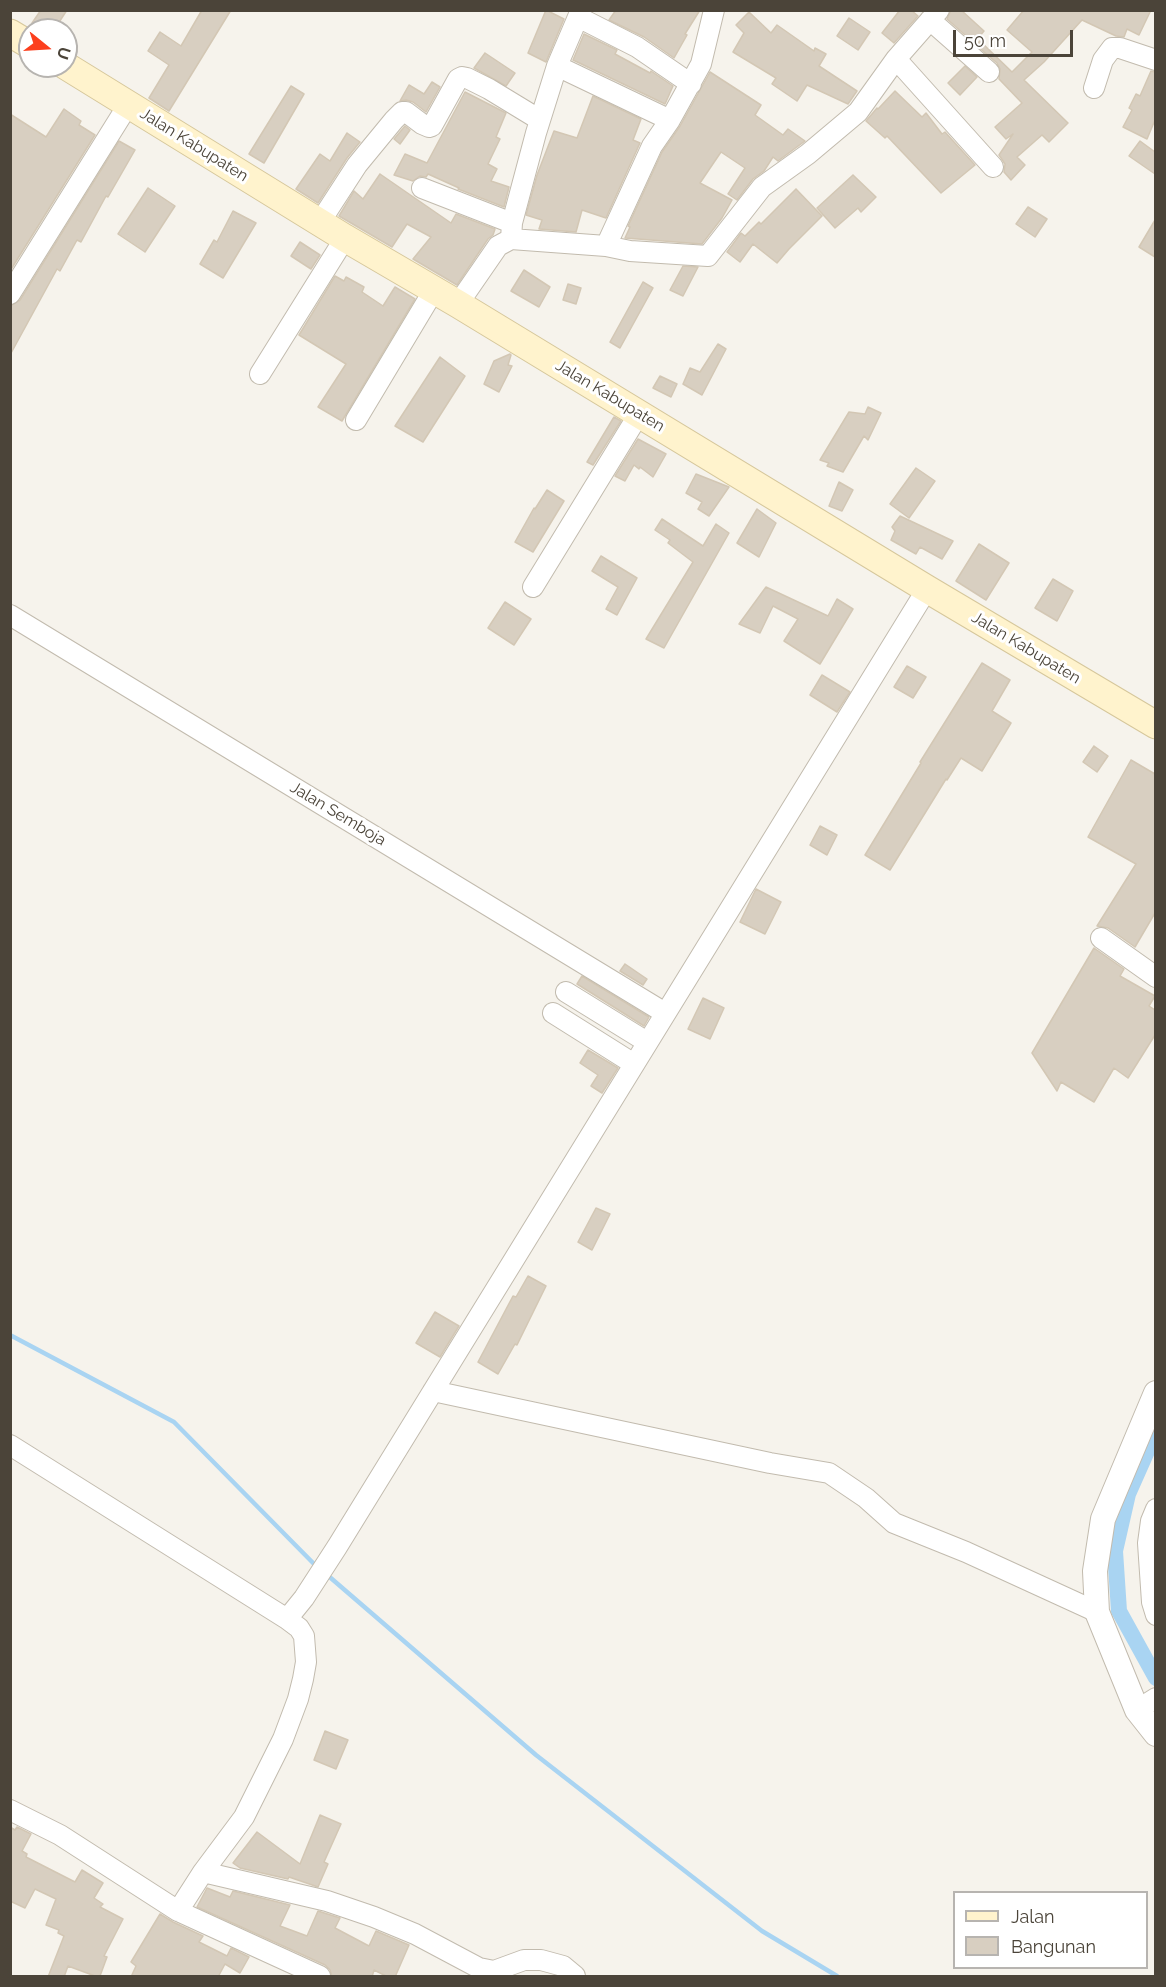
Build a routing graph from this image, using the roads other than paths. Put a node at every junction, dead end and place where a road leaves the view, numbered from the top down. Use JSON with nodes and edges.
{"nodes":[{"id":1,"x":714,"y":10,"type":"edge"},
{"id":2,"x":580,"y":14,"type":"edge"},
{"id":3,"x":935,"y":15,"type":"edge"},
{"id":4,"x":896,"y":60,"type":"junction"},
{"id":5,"x":1155,"y":60,"type":"edge"},
{"id":6,"x":557,"y":66,"type":"junction"},
{"id":7,"x":989,"y":72,"type":"dead end"},
{"id":8,"x":78,"y":74,"type":"edge"},
{"id":9,"x":691,"y":84,"type":"junction"},
{"id":10,"x":1094,"y":88,"type":"dead end"},
{"id":11,"x":128,"y":105,"type":"junction"},
{"id":12,"x":540,"y":120,"type":"junction"},
{"id":13,"x":670,"y":120,"type":"junction"},
{"id":14,"x":993,"y":168,"type":"dead end"},
{"id":15,"x":422,"y":188,"type":"dead end"},
{"id":16,"x":320,"y":222,"type":"junction"},
{"id":17,"x":511,"y":231,"type":"junction"},
{"id":18,"x":345,"y":238,"type":"junction"},
{"id":19,"x":606,"y":246,"type":"junction"},
{"id":20,"x":434,"y":290,"type":"junction"},
{"id":21,"x":10,"y":294,"type":"edge"},
{"id":22,"x":458,"y":304,"type":"junction"},
{"id":23,"x":260,"y":374,"type":"dead end"},
{"id":24,"x":639,"y":414,"type":"junction"},
{"id":25,"x":356,"y":420,"type":"dead end"},
{"id":26,"x":533,"y":587,"type":"dead end"},
{"id":27,"x":927,"y":589,"type":"junction"},
{"id":28,"x":10,"y":615,"type":"edge"},
{"id":29,"x":1155,"y":725,"type":"edge"},
{"id":30,"x":1101,"y":938,"type":"dead end"},
{"id":31,"x":1155,"y":977,"type":"edge"},
{"id":32,"x":566,"y":992,"type":"dead end"},
{"id":33,"x":553,"y":1013,"type":"dead end"},
{"id":34,"x":665,"y":1013,"type":"junction"},
{"id":35,"x":647,"y":1042,"type":"junction"},
{"id":36,"x":634,"y":1064,"type":"junction"},
{"id":37,"x":433,"y":1391,"type":"junction"},
{"id":38,"x":1155,"y":1393,"type":"edge"},
{"id":39,"x":10,"y":1445,"type":"edge"},
{"id":40,"x":1155,"y":1509,"type":"edge"},
{"id":41,"x":1097,"y":1612,"type":"junction"},
{"id":42,"x":1155,"y":1615,"type":"edge"},
{"id":43,"x":287,"y":1619,"type":"junction"},
{"id":44,"x":1147,"y":1703,"type":"edge"},
{"id":45,"x":1155,"y":1734,"type":"edge"},
{"id":46,"x":10,"y":1810,"type":"edge"},
{"id":47,"x":203,"y":1872,"type":"junction"},
{"id":48,"x":178,"y":1911,"type":"junction"},
{"id":49,"x":320,"y":1977,"type":"edge"},
{"id":50,"x":575,"y":1977,"type":"edge"}],
"edges":[{"from":1,"to":9,"type":"street"},
{"from":2,"to":6,"type":"street"},
{"from":2,"to":9,"type":"street"},
{"from":3,"to":4,"type":"street"},
{"from":3,"to":7,"type":"street"},
{"from":4,"to":14,"type":"street"},
{"from":4,"to":19,"type":"street"},
{"from":5,"to":10,"type":"street"},
{"from":6,"to":12,"type":"street"},
{"from":6,"to":13,"type":"street"},
{"from":8,"to":11,"type":"main road","name":"Jalan Kabupaten"},
{"from":9,"to":13,"type":"street"},
{"from":11,"to":16,"type":"main road","name":"Jalan Kabupaten"},
{"from":11,"to":21,"type":"street"},
{"from":12,"to":16,"type":"street"},
{"from":12,"to":17,"type":"street"},
{"from":13,"to":19,"type":"street"},
{"from":15,"to":17,"type":"street"},
{"from":16,"to":18,"type":"main road","name":"Jalan Kabupaten"},
{"from":17,"to":19,"type":"street"},
{"from":17,"to":22,"type":"street"},
{"from":18,"to":20,"type":"main road","name":"Jalan Kabupaten"},
{"from":18,"to":23,"type":"street"},
{"from":20,"to":22,"type":"main road","name":"Jalan Kabupaten"},
{"from":20,"to":25,"type":"street"},
{"from":22,"to":24,"type":"main road","name":"Jalan Kabupaten"},
{"from":24,"to":26,"type":"street"},
{"from":24,"to":27,"type":"main road","name":"Jalan Kabupaten"},
{"from":27,"to":29,"type":"main road","name":"Jalan Kabupaten"},
{"from":27,"to":34,"type":"street"},
{"from":28,"to":34,"type":"street","name":"Jalan Semboja"},
{"from":30,"to":31,"type":"street"},
{"from":32,"to":35,"type":"street"},
{"from":33,"to":36,"type":"street"},
{"from":34,"to":35,"type":"street"},
{"from":35,"to":36,"type":"street"},
{"from":36,"to":37,"type":"street"},
{"from":37,"to":41,"type":"street"},
{"from":37,"to":43,"type":"street"},
{"from":38,"to":41,"type":"street"},
{"from":39,"to":43,"type":"street"},
{"from":40,"to":42,"type":"street"},
{"from":41,"to":44,"type":"street"},
{"from":43,"to":47,"type":"street"},
{"from":44,"to":45,"type":"street"},
{"from":46,"to":48,"type":"street"},
{"from":47,"to":48,"type":"street"},
{"from":47,"to":50,"type":"street"},
{"from":48,"to":49,"type":"street"}]}
